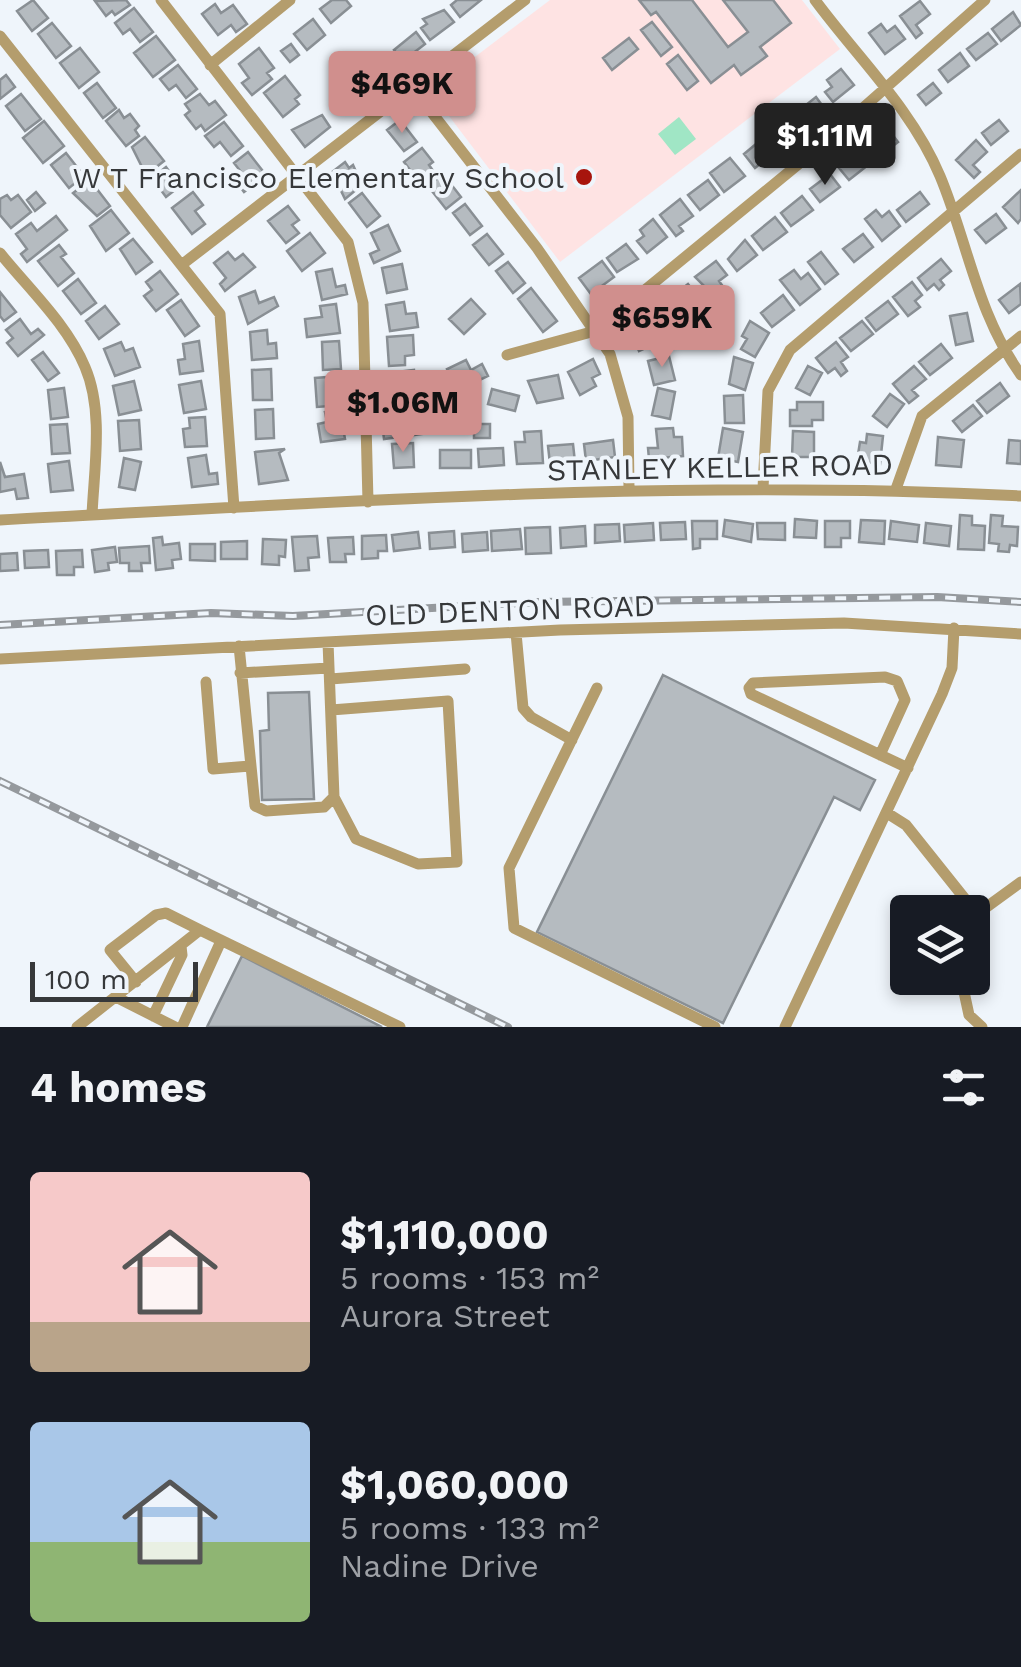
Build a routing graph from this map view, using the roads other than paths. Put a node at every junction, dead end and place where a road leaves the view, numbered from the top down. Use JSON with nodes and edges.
{"nodes":[{"id":1,"x":161,"y":0,"type":"edge"},
{"id":2,"x":290,"y":0,"type":"edge"},
{"id":3,"x":525,"y":0,"type":"edge"},
{"id":4,"x":815,"y":0,"type":"edge"},
{"id":5,"x":985,"y":0,"type":"edge"},
{"id":6,"x":0,"y":36,"type":"edge"},
{"id":7,"x":210,"y":64,"type":"junction"},
{"id":8,"x":412,"y":87,"type":"junction"},
{"id":9,"x":885,"y":88,"type":"junction"},
{"id":10,"x":1021,"y":154,"type":"edge"},
{"id":11,"x":298,"y":175,"type":"junction"},
{"id":12,"x":951,"y":214,"type":"junction"},
{"id":13,"x":0,"y":253,"type":"edge"},
{"id":14,"x":184,"y":263,"type":"junction"},
{"id":15,"x":595,"y":330,"type":"junction"},
{"id":16,"x":1021,"y":336,"type":"edge"},
{"id":17,"x":1004,"y":350,"type":"junction"},
{"id":18,"x":508,"y":355,"type":"dead end"},
{"id":19,"x":1021,"y":375,"type":"edge"},
{"id":20,"x":628,"y":488,"type":"junction"},
{"id":21,"x":764,"y":488,"type":"junction"},
{"id":22,"x":896,"y":489,"type":"junction"},
{"id":23,"x":1021,"y":496,"type":"edge"},
{"id":24,"x":368,"y":502,"type":"junction"},
{"id":25,"x":234,"y":508,"type":"junction"},
{"id":26,"x":92,"y":515,"type":"junction"},
{"id":27,"x":0,"y":520,"type":"edge"},
{"id":28,"x":954,"y":628,"type":"junction"},
{"id":29,"x":516,"y":633,"type":"junction"},
{"id":30,"x":1021,"y":634,"type":"edge"},
{"id":31,"x":328,"y":642,"type":"junction"},
{"id":32,"x":239,"y":646,"type":"junction"},
{"id":33,"x":0,"y":659,"type":"edge"},
{"id":34,"x":466,"y":669,"type":"dead end"},
{"id":35,"x":240,"y":672,"type":"junction"},
{"id":36,"x":330,"y":673,"type":"junction"},
{"id":37,"x":206,"y":682,"type":"dead end"},
{"id":38,"x":598,"y":688,"type":"dead end"},
{"id":39,"x":331,"y":710,"type":"junction"},
{"id":40,"x":572,"y":740,"type":"junction"},
{"id":41,"x":880,"y":755,"type":"junction"},
{"id":42,"x":250,"y":766,"type":"junction"},
{"id":43,"x":908,"y":768,"type":"junction"},
{"id":44,"x":334,"y":797,"type":"junction"},
{"id":45,"x":887,"y":813,"type":"junction"},
{"id":46,"x":1021,"y":882,"type":"edge"},
{"id":47,"x":200,"y":930,"type":"junction"},
{"id":48,"x":221,"y":940,"type":"junction"},
{"id":49,"x":181,"y":946,"type":"junction"},
{"id":50,"x":136,"y":982,"type":"junction"},
{"id":51,"x":965,"y":995,"type":"edge"},
{"id":52,"x":116,"y":997,"type":"junction"},
{"id":53,"x":153,"y":1016,"type":"junction"},
{"id":54,"x":78,"y":1027,"type":"edge"},
{"id":55,"x":178,"y":1027,"type":"edge"},
{"id":56,"x":400,"y":1027,"type":"edge"},
{"id":57,"x":715,"y":1027,"type":"edge"},
{"id":58,"x":786,"y":1027,"type":"edge"},
{"id":59,"x":982,"y":1027,"type":"edge"}],
"edges":[{"from":1,"to":7,"type":"street"},
{"from":2,"to":7,"type":"street"},
{"from":3,"to":8,"type":"street"},
{"from":4,"to":9,"type":"street"},
{"from":5,"to":9,"type":"street"},
{"from":6,"to":14,"type":"street"},
{"from":7,"to":11,"type":"street"},
{"from":8,"to":11,"type":"street"},
{"from":8,"to":15,"type":"street"},
{"from":9,"to":12,"type":"street"},
{"from":9,"to":15,"type":"street"},
{"from":10,"to":12,"type":"street"},
{"from":11,"to":14,"type":"street"},
{"from":11,"to":24,"type":"street"},
{"from":12,"to":17,"type":"street"},
{"from":12,"to":21,"type":"street"},
{"from":13,"to":26,"type":"street"},
{"from":14,"to":25,"type":"street"},
{"from":15,"to":18,"type":"street"},
{"from":15,"to":20,"type":"street"},
{"from":16,"to":17,"type":"street"},
{"from":17,"to":19,"type":"street"},
{"from":17,"to":22,"type":"street"},
{"from":20,"to":21,"type":"street","name":"STANLEY KELLER ROAD"},
{"from":20,"to":24,"type":"street","name":"STANLEY KELLER ROAD"},
{"from":21,"to":22,"type":"street","name":"STANLEY KELLER ROAD"},
{"from":22,"to":23,"type":"street","name":"STANLEY KELLER ROAD"},
{"from":24,"to":25,"type":"street","name":"STANLEY KELLER ROAD"},
{"from":25,"to":26,"type":"street","name":"STANLEY KELLER ROAD"},
{"from":26,"to":27,"type":"street","name":"STANLEY KELLER ROAD"},
{"from":28,"to":29,"type":"street","name":"OLD DENTON ROAD"},
{"from":28,"to":30,"type":"street","name":"OLD DENTON ROAD"},
{"from":28,"to":43,"type":"street"},
{"from":29,"to":31,"type":"street","name":"OLD DENTON ROAD"},
{"from":29,"to":40,"type":"street"},
{"from":31,"to":32,"type":"street","name":"OLD DENTON ROAD"},
{"from":31,"to":36,"type":"street"},
{"from":32,"to":33,"type":"street","name":"OLD DENTON ROAD"},
{"from":32,"to":35,"type":"street"},
{"from":34,"to":36,"type":"street"},
{"from":35,"to":36,"type":"street"},
{"from":35,"to":42,"type":"street"},
{"from":36,"to":39,"type":"street"},
{"from":37,"to":42,"type":"street"},
{"from":38,"to":40,"type":"street"},
{"from":39,"to":44,"type":"street"},
{"from":39,"to":44,"type":"street"},
{"from":40,"to":57,"type":"street"},
{"from":41,"to":41,"type":"street"},
{"from":41,"to":43,"type":"street"},
{"from":42,"to":44,"type":"street"},
{"from":43,"to":45,"type":"street"},
{"from":45,"to":46,"type":"street"},
{"from":45,"to":58,"type":"street"},
{"from":47,"to":48,"type":"street"},
{"from":47,"to":49,"type":"street"},
{"from":47,"to":50,"type":"street"},
{"from":48,"to":55,"type":"street"},
{"from":48,"to":56,"type":"street"},
{"from":49,"to":50,"type":"street"},
{"from":49,"to":53,"type":"street"},
{"from":50,"to":52,"type":"street"},
{"from":51,"to":59,"type":"street"},
{"from":52,"to":53,"type":"street"},
{"from":52,"to":54,"type":"street"},
{"from":53,"to":55,"type":"street"}]}
